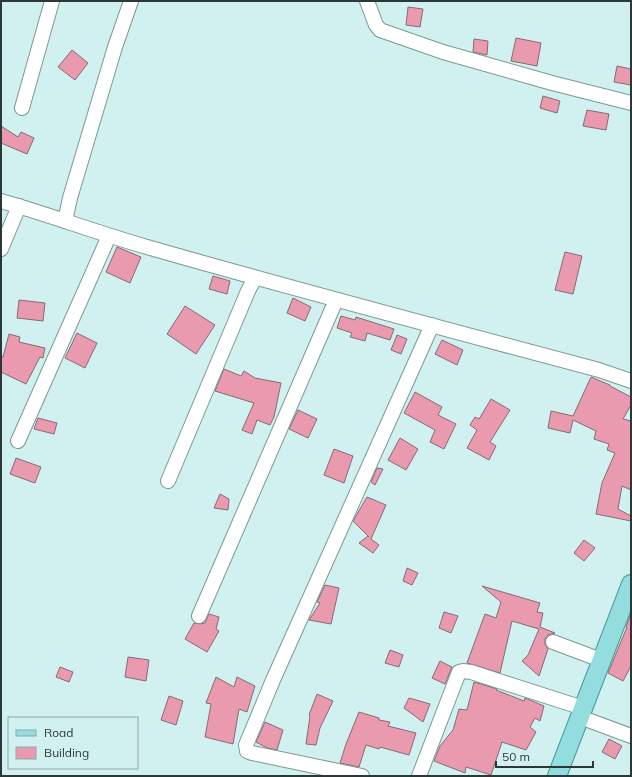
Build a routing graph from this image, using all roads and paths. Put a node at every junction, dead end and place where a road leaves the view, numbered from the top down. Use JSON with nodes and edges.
{"nodes":[{"id":1,"x":52,"y":1,"type":"edge"},
{"id":2,"x":131,"y":1,"type":"edge"},
{"id":3,"x":367,"y":1,"type":"edge"},
{"id":4,"x":631,"y":103,"type":"edge"},
{"id":5,"x":22,"y":108,"type":"dead end"},
{"id":6,"x":1,"y":201,"type":"edge"},
{"id":7,"x":19,"y":206,"type":"junction"},
{"id":8,"x":65,"y":221,"type":"junction"},
{"id":9,"x":109,"y":236,"type":"junction"},
{"id":10,"x":1,"y":248,"type":"edge"},
{"id":11,"x":255,"y":278,"type":"junction"},
{"id":12,"x":336,"y":300,"type":"junction"},
{"id":13,"x":432,"y":325,"type":"junction"},
{"id":14,"x":631,"y":381,"type":"edge"},
{"id":15,"x":18,"y":441,"type":"dead end"},
{"id":16,"x":168,"y":481,"type":"dead end"},
{"id":17,"x":631,"y":584,"type":"edge"},
{"id":18,"x":199,"y":616,"type":"dead end"},
{"id":19,"x":553,"y":642,"type":"dead end"},
{"id":20,"x":602,"y":660,"type":"junction"},
{"id":21,"x":581,"y":713,"type":"junction"},
{"id":22,"x":631,"y":736,"type":"edge"},
{"id":23,"x":362,"y":776,"type":"edge"},
{"id":24,"x":420,"y":776,"type":"edge"},
{"id":25,"x":556,"y":776,"type":"edge"}],
"edges":[{"from":1,"to":5,"type":"street"},
{"from":2,"to":8,"type":"street"},
{"from":3,"to":4,"type":"street"},
{"from":6,"to":7,"type":"street"},
{"from":7,"to":8,"type":"street"},
{"from":7,"to":10,"type":"street"},
{"from":8,"to":9,"type":"street"},
{"from":9,"to":11,"type":"street"},
{"from":9,"to":15,"type":"street"},
{"from":11,"to":12,"type":"street"},
{"from":11,"to":16,"type":"street"},
{"from":12,"to":13,"type":"street"},
{"from":12,"to":18,"type":"street"},
{"from":13,"to":14,"type":"street"},
{"from":13,"to":23,"type":"street"},
{"from":17,"to":20,"type":"main road"},
{"from":19,"to":20,"type":"street"},
{"from":20,"to":21,"type":"main road"},
{"from":21,"to":22,"type":"street"},
{"from":21,"to":24,"type":"street"},
{"from":21,"to":25,"type":"main road"}]}
